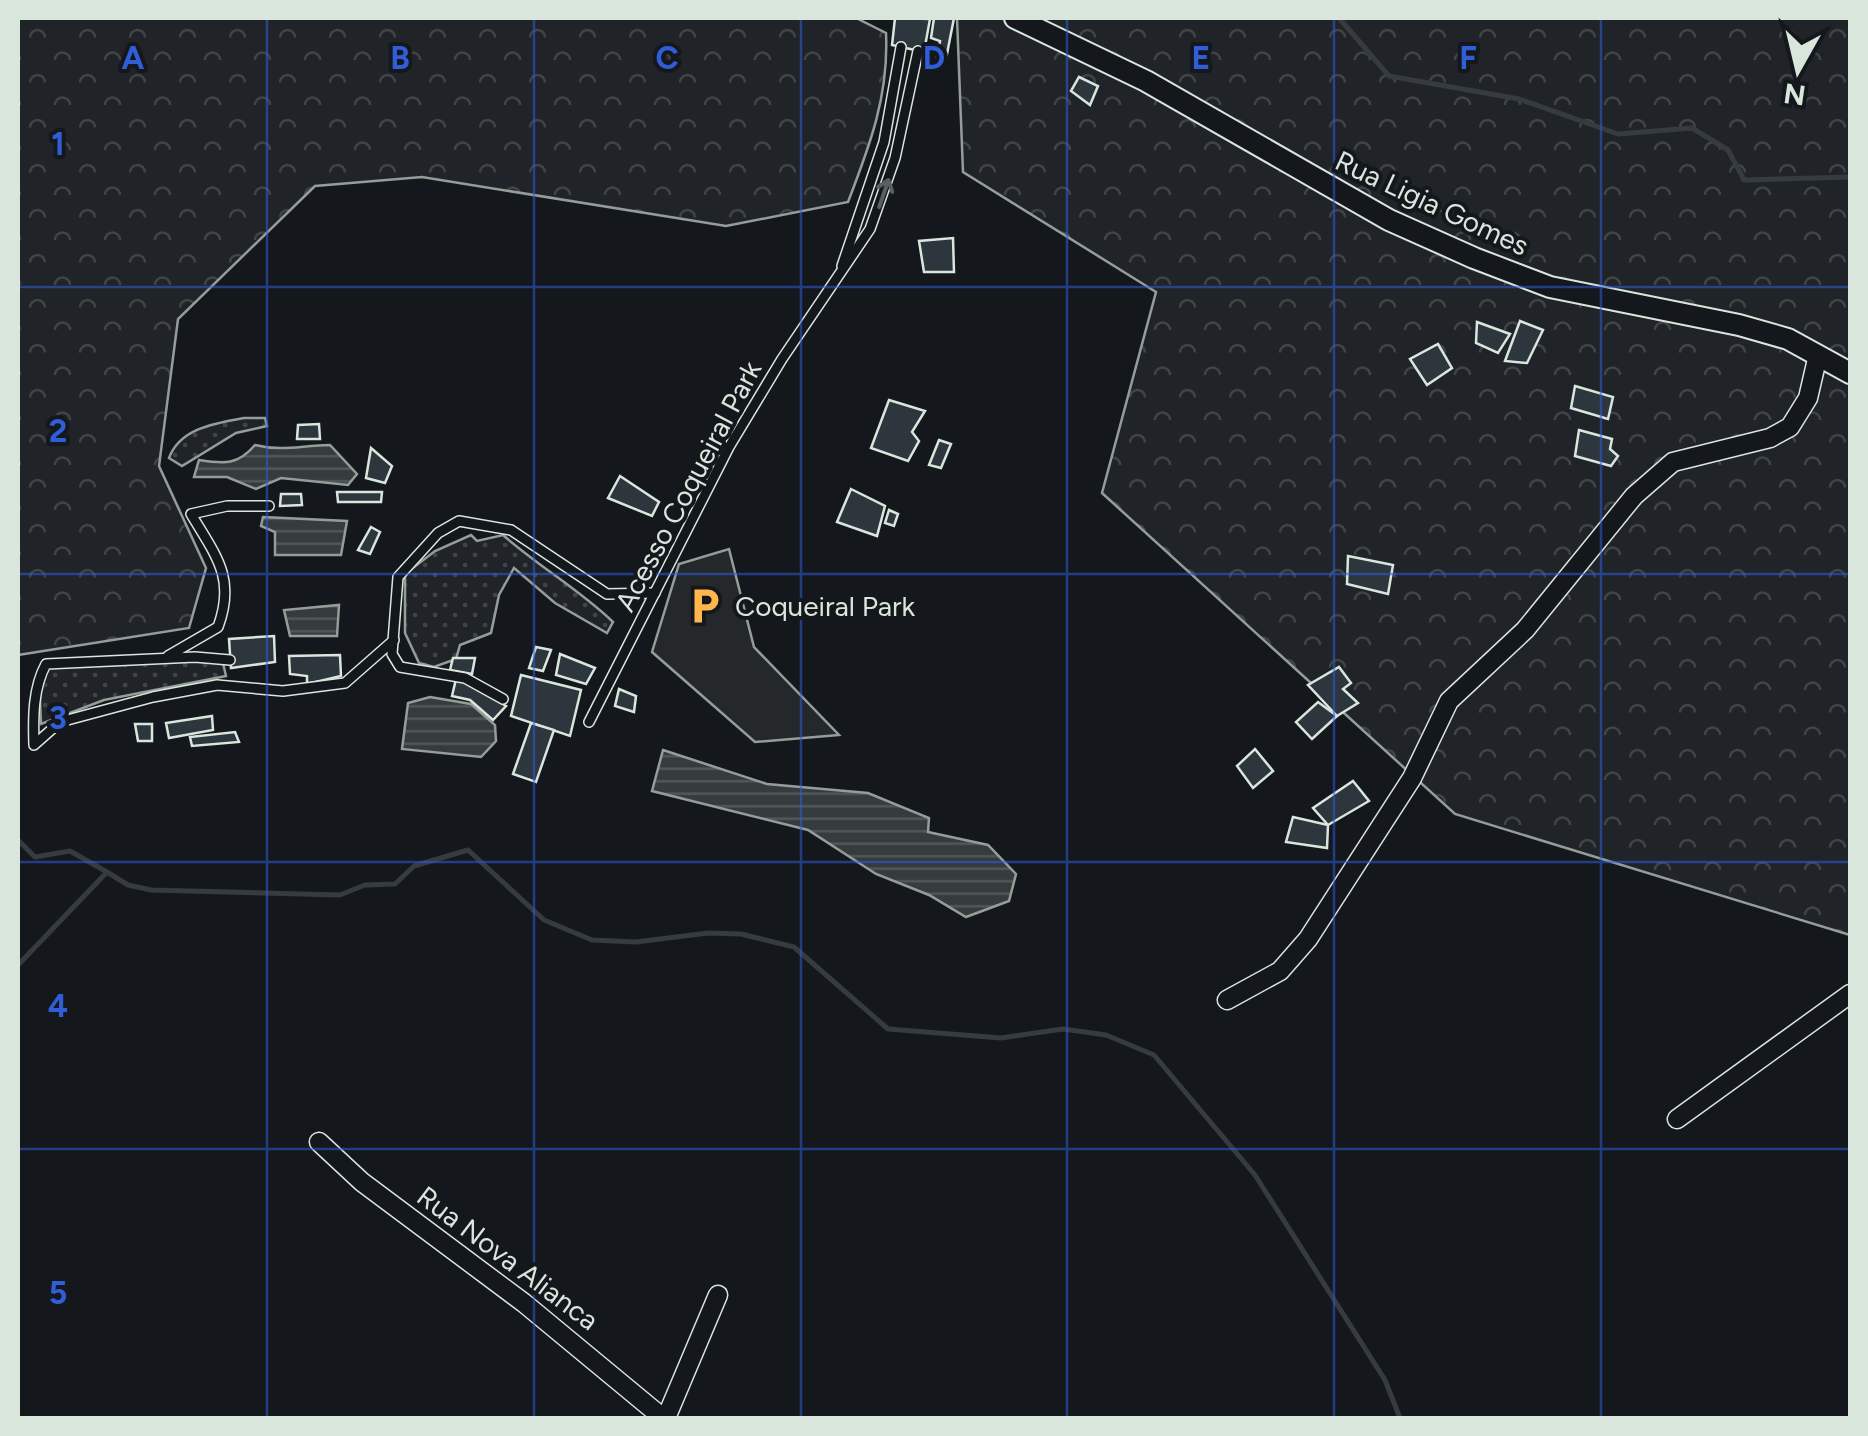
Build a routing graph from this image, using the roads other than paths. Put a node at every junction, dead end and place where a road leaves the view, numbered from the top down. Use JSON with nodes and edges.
{"nodes":[{"id":1,"x":1015,"y":18,"type":"edge"},
{"id":2,"x":901,"y":47,"type":"dead end"},
{"id":3,"x":918,"y":50,"type":"dead end"},
{"id":4,"x":838,"y":278,"type":"junction"},
{"id":5,"x":1818,"y":354,"type":"junction"},
{"id":6,"x":1850,"y":373,"type":"edge"},
{"id":7,"x":269,"y":506,"type":"dead end"},
{"id":8,"x":655,"y":592,"type":"junction"},
{"id":9,"x":394,"y":640,"type":"junction"},
{"id":10,"x":161,"y":659,"type":"junction"},
{"id":11,"x":230,"y":660,"type":"dead end"},
{"id":12,"x":503,"y":699,"type":"dead end"},
{"id":13,"x":589,"y":722,"type":"dead end"},
{"id":14,"x":1850,"y":994,"type":"edge"},
{"id":15,"x":1227,"y":1000,"type":"dead end"},
{"id":16,"x":1676,"y":1119,"type":"dead end"},
{"id":17,"x":320,"y":1142,"type":"dead end"},
{"id":18,"x":718,"y":1295,"type":"dead end"},
{"id":19,"x":665,"y":1418,"type":"edge"}],
"edges":[{"from":1,"to":5,"type":"street","name":"Rua Ligia Gomes"},
{"from":2,"to":4,"type":"lane","name":"Acesso Coqueiral Park"},
{"from":4,"to":3,"type":"lane","name":"Acesso Coqueiral Park","one_way":true},
{"from":4,"to":8,"type":"lane","name":"Acesso Coqueiral Park"},
{"from":5,"to":6,"type":"street","name":"Rua Ligia Gomes"},
{"from":5,"to":15,"type":"street"},
{"from":7,"to":10,"type":"lane"},
{"from":8,"to":9,"type":"lane"},
{"from":8,"to":13,"type":"lane","name":"Acesso Coqueiral Park"},
{"from":9,"to":10,"type":"lane"},
{"from":9,"to":12,"type":"lane"},
{"from":10,"to":11,"type":"lane"},
{"from":14,"to":16,"type":"street"},
{"from":17,"to":19,"type":"street","name":"Rua Nova Alianca"},
{"from":18,"to":19,"type":"street"}]}
